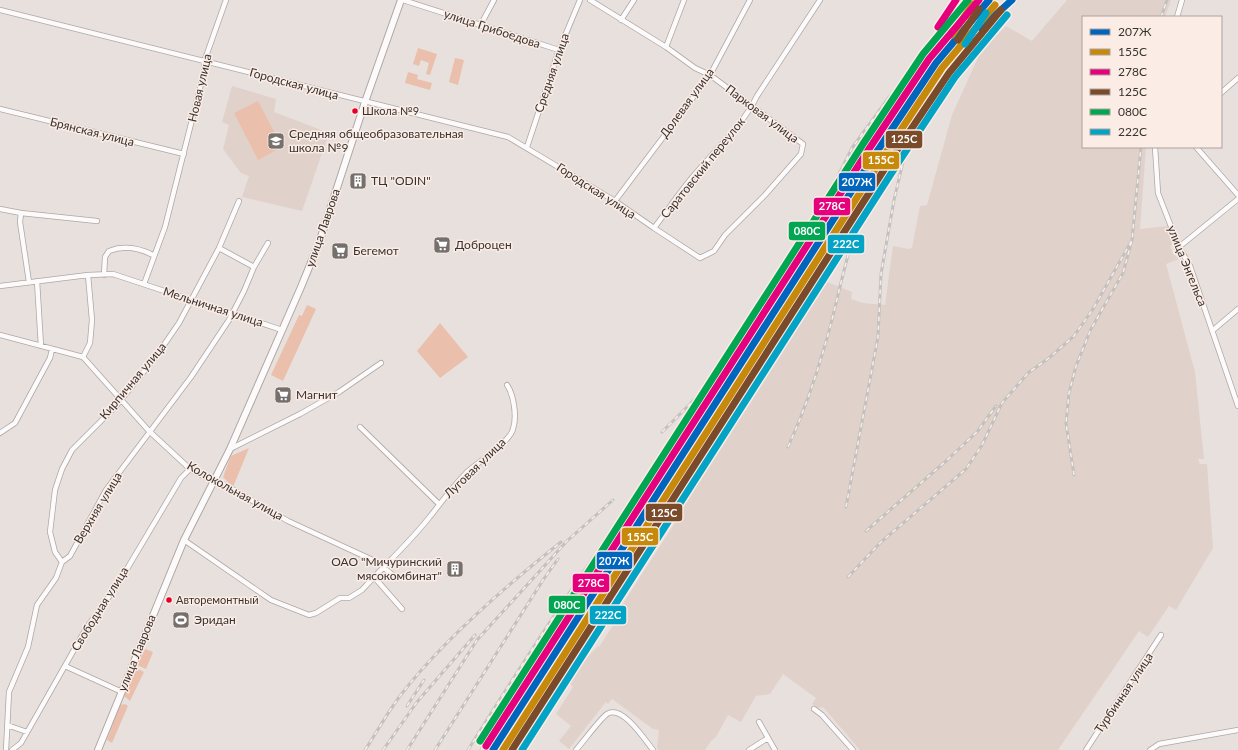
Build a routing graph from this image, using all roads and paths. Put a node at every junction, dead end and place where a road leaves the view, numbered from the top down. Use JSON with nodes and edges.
{"nodes":[{"id":1,"x":226,"y":0,"type":"edge"},
{"id":2,"x":402,"y":0,"type":"edge"},
{"id":3,"x":494,"y":0,"type":"edge"},
{"id":4,"x":580,"y":0,"type":"edge"},
{"id":5,"x":590,"y":0,"type":"edge"},
{"id":6,"x":634,"y":0,"type":"edge"},
{"id":7,"x":684,"y":0,"type":"edge"},
{"id":8,"x":750,"y":0,"type":"edge"},
{"id":9,"x":820,"y":0,"type":"edge"},
{"id":10,"x":1182,"y":0,"type":"edge"},
{"id":11,"x":0,"y":10,"type":"edge"},
{"id":12,"x":1177,"y":16,"type":"edge"},
{"id":13,"x":621,"y":20,"type":"junction"},
{"id":14,"x":480,"y":26,"type":"junction"},
{"id":15,"x":666,"y":47,"type":"junction"},
{"id":16,"x":559,"y":50,"type":"junction"},
{"id":17,"x":204,"y":62,"type":"junction"},
{"id":18,"x":710,"y":75,"type":"junction"},
{"id":19,"x":1238,"y":78,"type":"edge"},
{"id":20,"x":1222,"y":92,"type":"edge"},
{"id":21,"x":365,"y":102,"type":"junction"},
{"id":22,"x":752,"y":107,"type":"junction"},
{"id":23,"x":0,"y":109,"type":"edge"},
{"id":24,"x":527,"y":147,"type":"junction"},
{"id":25,"x":1155,"y":148,"type":"edge"},
{"id":26,"x":1197,"y":148,"type":"edge"},
{"id":27,"x":184,"y":154,"type":"junction"},
{"id":28,"x":1238,"y":195,"type":"edge"},
{"id":29,"x":1238,"y":199,"type":"edge"},
{"id":30,"x":239,"y":201,"type":"dead end"},
{"id":31,"x":615,"y":201,"type":"junction"},
{"id":32,"x":0,"y":209,"type":"edge"},
{"id":33,"x":22,"y":213,"type":"junction"},
{"id":34,"x":97,"y":221,"type":"dead end"},
{"id":35,"x":654,"y":228,"type":"junction"},
{"id":36,"x":268,"y":243,"type":"dead end"},
{"id":37,"x":1179,"y":247,"type":"junction"},
{"id":38,"x":219,"y":248,"type":"junction"},
{"id":39,"x":153,"y":255,"type":"junction"},
{"id":40,"x":700,"y":258,"type":"joint"},
{"id":41,"x":254,"y":267,"type":"junction"},
{"id":42,"x":88,"y":275,"type":"junction"},
{"id":43,"x":104,"y":275,"type":"junction"},
{"id":44,"x":37,"y":281,"type":"junction"},
{"id":45,"x":29,"y":282,"type":"junction"},
{"id":46,"x":144,"y":284,"type":"junction"},
{"id":47,"x":0,"y":286,"type":"edge"},
{"id":48,"x":191,"y":301,"type":"junction"},
{"id":49,"x":1238,"y":309,"type":"edge"},
{"id":50,"x":232,"y":313,"type":"junction"},
{"id":51,"x":282,"y":330,"type":"junction"},
{"id":52,"x":1212,"y":331,"type":"junction"},
{"id":53,"x":0,"y":335,"type":"edge"},
{"id":54,"x":41,"y":346,"type":"junction"},
{"id":55,"x":52,"y":349,"type":"junction"},
{"id":56,"x":83,"y":357,"type":"junction"},
{"id":57,"x":381,"y":363,"type":"dead end"},
{"id":58,"x":507,"y":385,"type":"dead end"},
{"id":59,"x":121,"y":399,"type":"junction"},
{"id":60,"x":1238,"y":406,"type":"edge"},
{"id":61,"x":360,"y":427,"type":"dead end"},
{"id":62,"x":149,"y":431,"type":"junction"},
{"id":63,"x":0,"y":433,"type":"edge"},
{"id":64,"x":230,"y":449,"type":"junction"},
{"id":65,"x":190,"y":469,"type":"junction"},
{"id":66,"x":213,"y":481,"type":"junction"},
{"id":67,"x":439,"y":504,"type":"junction"},
{"id":68,"x":184,"y":540,"type":"junction"},
{"id":69,"x":62,"y":562,"type":"junction"},
{"id":70,"x":384,"y":566,"type":"junction"},
{"id":71,"x":394,"y":576,"type":"dead end"},
{"id":72,"x":374,"y":577,"type":"junction"},
{"id":73,"x":402,"y":610,"type":"dead end"},
{"id":74,"x":1162,"y":635,"type":"dead end"},
{"id":75,"x":65,"y":666,"type":"junction"},
{"id":76,"x":122,"y":692,"type":"junction"},
{"id":77,"x":814,"y":709,"type":"dead end"},
{"id":78,"x":759,"y":722,"type":"dead end"},
{"id":79,"x":7,"y":725,"type":"junction"},
{"id":80,"x":1238,"y":730,"type":"edge"},
{"id":81,"x":27,"y":732,"type":"junction"},
{"id":82,"x":768,"y":738,"type":"junction"},
{"id":83,"x":6,"y":750,"type":"edge"},
{"id":84,"x":12,"y":750,"type":"edge"},
{"id":85,"x":98,"y":750,"type":"edge"},
{"id":86,"x":576,"y":750,"type":"edge"},
{"id":87,"x":653,"y":750,"type":"edge"},
{"id":88,"x":749,"y":750,"type":"edge"},
{"id":89,"x":775,"y":750,"type":"edge"},
{"id":90,"x":853,"y":750,"type":"edge"},
{"id":91,"x":1086,"y":750,"type":"edge"},
{"id":92,"x":1150,"y":750,"type":"edge"}],
"edges":[{"from":1,"to":17,"type":"street","name":"Новая улица"},
{"from":2,"to":14,"type":"street","name":"улица Грибоедова"},
{"from":2,"to":21,"type":"main road","name":"улица Лаврова"},
{"from":3,"to":14,"type":"street"},
{"from":4,"to":16,"type":"street","name":"Средняя улица"},
{"from":5,"to":13,"type":"street","name":"Парковая улица"},
{"from":6,"to":13,"type":"street"},
{"from":7,"to":15,"type":"street"},
{"from":8,"to":18,"type":"street","name":"Долевая улица"},
{"from":9,"to":22,"type":"street","name":"Саратовский переулок"},
{"from":10,"to":12,"type":"street"},
{"from":11,"to":17,"type":"street","name":"Городская улица"},
{"from":13,"to":15,"type":"street","name":"Парковая улица"},
{"from":14,"to":16,"type":"street","name":"улица Грибоедова"},
{"from":15,"to":18,"type":"street","name":"Парковая улица"},
{"from":16,"to":24,"type":"street","name":"Средняя улица"},
{"from":17,"to":21,"type":"street","name":"Городская улица"},
{"from":17,"to":27,"type":"street","name":"Новая улица"},
{"from":18,"to":22,"type":"street","name":"Парковая улица"},
{"from":18,"to":31,"type":"street","name":"Долевая улица"},
{"from":19,"to":20,"type":"street"},
{"from":21,"to":24,"type":"street","name":"Городская улица"},
{"from":21,"to":51,"type":"main road","name":"улица Лаврова"},
{"from":22,"to":35,"type":"street","name":"Саратовский переулок"},
{"from":22,"to":40,"type":"street","name":"Парковая улица"},
{"from":23,"to":27,"type":"street","name":"Брянская улица"},
{"from":24,"to":31,"type":"street","name":"Городская улица"},
{"from":25,"to":37,"type":"street","name":"улица Энгельса"},
{"from":26,"to":28,"type":"street"},
{"from":27,"to":39,"type":"street"},
{"from":29,"to":37,"type":"street"},
{"from":30,"to":38,"type":"street","name":"Кирпичная улица"},
{"from":31,"to":35,"type":"street","name":"Городская улица"},
{"from":32,"to":33,"type":"street"},
{"from":33,"to":34,"type":"street"},
{"from":33,"to":45,"type":"street"},
{"from":35,"to":40,"type":"street","name":"Городская улица"},
{"from":36,"to":41,"type":"street","name":"Верхняя улица"},
{"from":37,"to":52,"type":"street","name":"улица Энгельса"},
{"from":38,"to":41,"type":"street"},
{"from":38,"to":48,"type":"street","name":"Кирпичная улица"},
{"from":39,"to":43,"type":"street"},
{"from":39,"to":46,"type":"street"},
{"from":41,"to":50,"type":"street","name":"Верхняя улица"},
{"from":42,"to":43,"type":"street","name":"Мельничная улица"},
{"from":42,"to":44,"type":"street","name":"Мельничная улица"},
{"from":42,"to":56,"type":"street"},
{"from":43,"to":46,"type":"street","name":"Мельничная улица"},
{"from":44,"to":45,"type":"street","name":"Мельничная улица"},
{"from":44,"to":54,"type":"street"},
{"from":45,"to":47,"type":"street","name":"Мельничная улица"},
{"from":46,"to":48,"type":"street","name":"Мельничная улица"},
{"from":48,"to":50,"type":"street","name":"Мельничная улица"},
{"from":48,"to":59,"type":"street","name":"Кирпичная улица"},
{"from":49,"to":52,"type":"street"},
{"from":50,"to":51,"type":"street","name":"Мельничная улица"},
{"from":50,"to":62,"type":"street","name":"Верхняя улица"},
{"from":51,"to":64,"type":"main road","name":"улица Лаврова"},
{"from":52,"to":60,"type":"street","name":"улица Энгельса"},
{"from":53,"to":54,"type":"street"},
{"from":54,"to":55,"type":"street"},
{"from":55,"to":56,"type":"street"},
{"from":55,"to":63,"type":"street"},
{"from":56,"to":59,"type":"street","name":"Колокольная улица"},
{"from":57,"to":64,"type":"street"},
{"from":58,"to":67,"type":"street","name":"Луговая улица"},
{"from":59,"to":62,"type":"street","name":"Колокольная улица"},
{"from":59,"to":69,"type":"street","name":"Кирпичная улица"},
{"from":61,"to":67,"type":"street","name":"Луговая улица"},
{"from":62,"to":65,"type":"street","name":"Колокольная улица"},
{"from":62,"to":69,"type":"street","name":"Верхняя улица"},
{"from":64,"to":66,"type":"main road","name":"улица Лаврова"},
{"from":65,"to":66,"type":"street","name":"Колокольная улица"},
{"from":65,"to":75,"type":"street","name":"Свободная улица"},
{"from":66,"to":68,"type":"main road","name":"улица Лаврова"},
{"from":66,"to":70,"type":"street","name":"Колокольная улица"},
{"from":67,"to":70,"type":"street","name":"Луговая улица"},
{"from":68,"to":72,"type":"street","name":"Луговая улица"},
{"from":68,"to":76,"type":"main road","name":"улица Лаврова"},
{"from":69,"to":79,"type":"street","name":"Верхняя улица"},
{"from":70,"to":71,"type":"street","name":"Колокольная улица"},
{"from":70,"to":72,"type":"street","name":"Луговая улица"},
{"from":72,"to":73,"type":"street"},
{"from":74,"to":91,"type":"street","name":"Турбинная улица"},
{"from":75,"to":76,"type":"street"},
{"from":75,"to":81,"type":"street","name":"Свободная улица"},
{"from":76,"to":85,"type":"main road","name":"улица Лаврова"},
{"from":77,"to":90,"type":"street"},
{"from":78,"to":82,"type":"street"},
{"from":79,"to":81,"type":"street"},
{"from":79,"to":83,"type":"street","name":"Верхняя улица"},
{"from":80,"to":92,"type":"street"},
{"from":81,"to":84,"type":"street","name":"Свободная улица"},
{"from":82,"to":88,"type":"street"},
{"from":82,"to":89,"type":"street"},
{"from":86,"to":87,"type":"street"}]}
